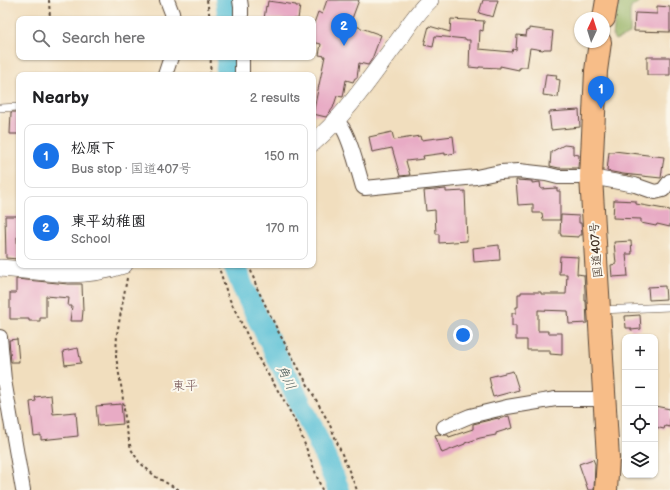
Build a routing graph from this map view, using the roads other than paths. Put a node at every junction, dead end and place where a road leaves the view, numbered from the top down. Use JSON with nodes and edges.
{"nodes":[{"id":1,"x":167,"y":0,"type":"edge"},
{"id":2,"x":240,"y":0,"type":"edge"},
{"id":3,"x":430,"y":0,"type":"edge"},
{"id":4,"x":606,"y":0,"type":"edge"},
{"id":5,"x":605,"y":12,"type":"edge"},
{"id":6,"x":172,"y":16,"type":"edge"},
{"id":7,"x":241,"y":16,"type":"edge"},
{"id":8,"x":599,"y":48,"type":"edge"},
{"id":9,"x":170,"y":60,"type":"edge"},
{"id":10,"x":242,"y":60,"type":"edge"},
{"id":11,"x":166,"y":72,"type":"edge"},
{"id":12,"x":242,"y":72,"type":"edge"},
{"id":13,"x":16,"y":107,"type":"edge"},
{"id":14,"x":0,"y":108,"type":"edge"},
{"id":15,"x":335,"y":122,"type":"junction"},
{"id":16,"x":316,"y":140,"type":"edge"},
{"id":17,"x":591,"y":177,"type":"junction"},
{"id":18,"x":670,"y":181,"type":"edge"},
{"id":19,"x":0,"y":268,"type":"edge"},
{"id":20,"x":126,"y":269,"type":"edge"},
{"id":21,"x":670,"y":307,"type":"edge"},
{"id":22,"x":600,"y":310,"type":"junction"},
{"id":23,"x":0,"y":337,"type":"edge"},
{"id":24,"x":605,"y":398,"type":"junction"},
{"id":25,"x":444,"y":427,"type":"dead end"},
{"id":26,"x":608,"y":458,"type":"junction"},
{"id":27,"x":23,"y":490,"type":"edge"},
{"id":28,"x":606,"y":490,"type":"edge"},
{"id":29,"x":615,"y":490,"type":"edge"}],
"edges":[{"from":1,"to":6,"type":"street"},
{"from":2,"to":7,"type":"street"},
{"from":3,"to":15,"type":"street"},
{"from":4,"to":5,"type":"highway"},
{"from":8,"to":17,"type":"highway","name":"国道407号"},
{"from":9,"to":11,"type":"street"},
{"from":10,"to":12,"type":"street"},
{"from":13,"to":14,"type":"lane"},
{"from":15,"to":16,"type":"street"},
{"from":15,"to":17,"type":"street"},
{"from":17,"to":18,"type":"street"},
{"from":17,"to":22,"type":"highway","name":"国道407号"},
{"from":19,"to":20,"type":"street"},
{"from":21,"to":22,"type":"lane"},
{"from":22,"to":24,"type":"highway","name":"国道407号"},
{"from":23,"to":27,"type":"street"},
{"from":24,"to":25,"type":"street"},
{"from":24,"to":26,"type":"highway","name":"国道407号"},
{"from":26,"to":28,"type":"highway"},
{"from":26,"to":29,"type":"highway"}]}
